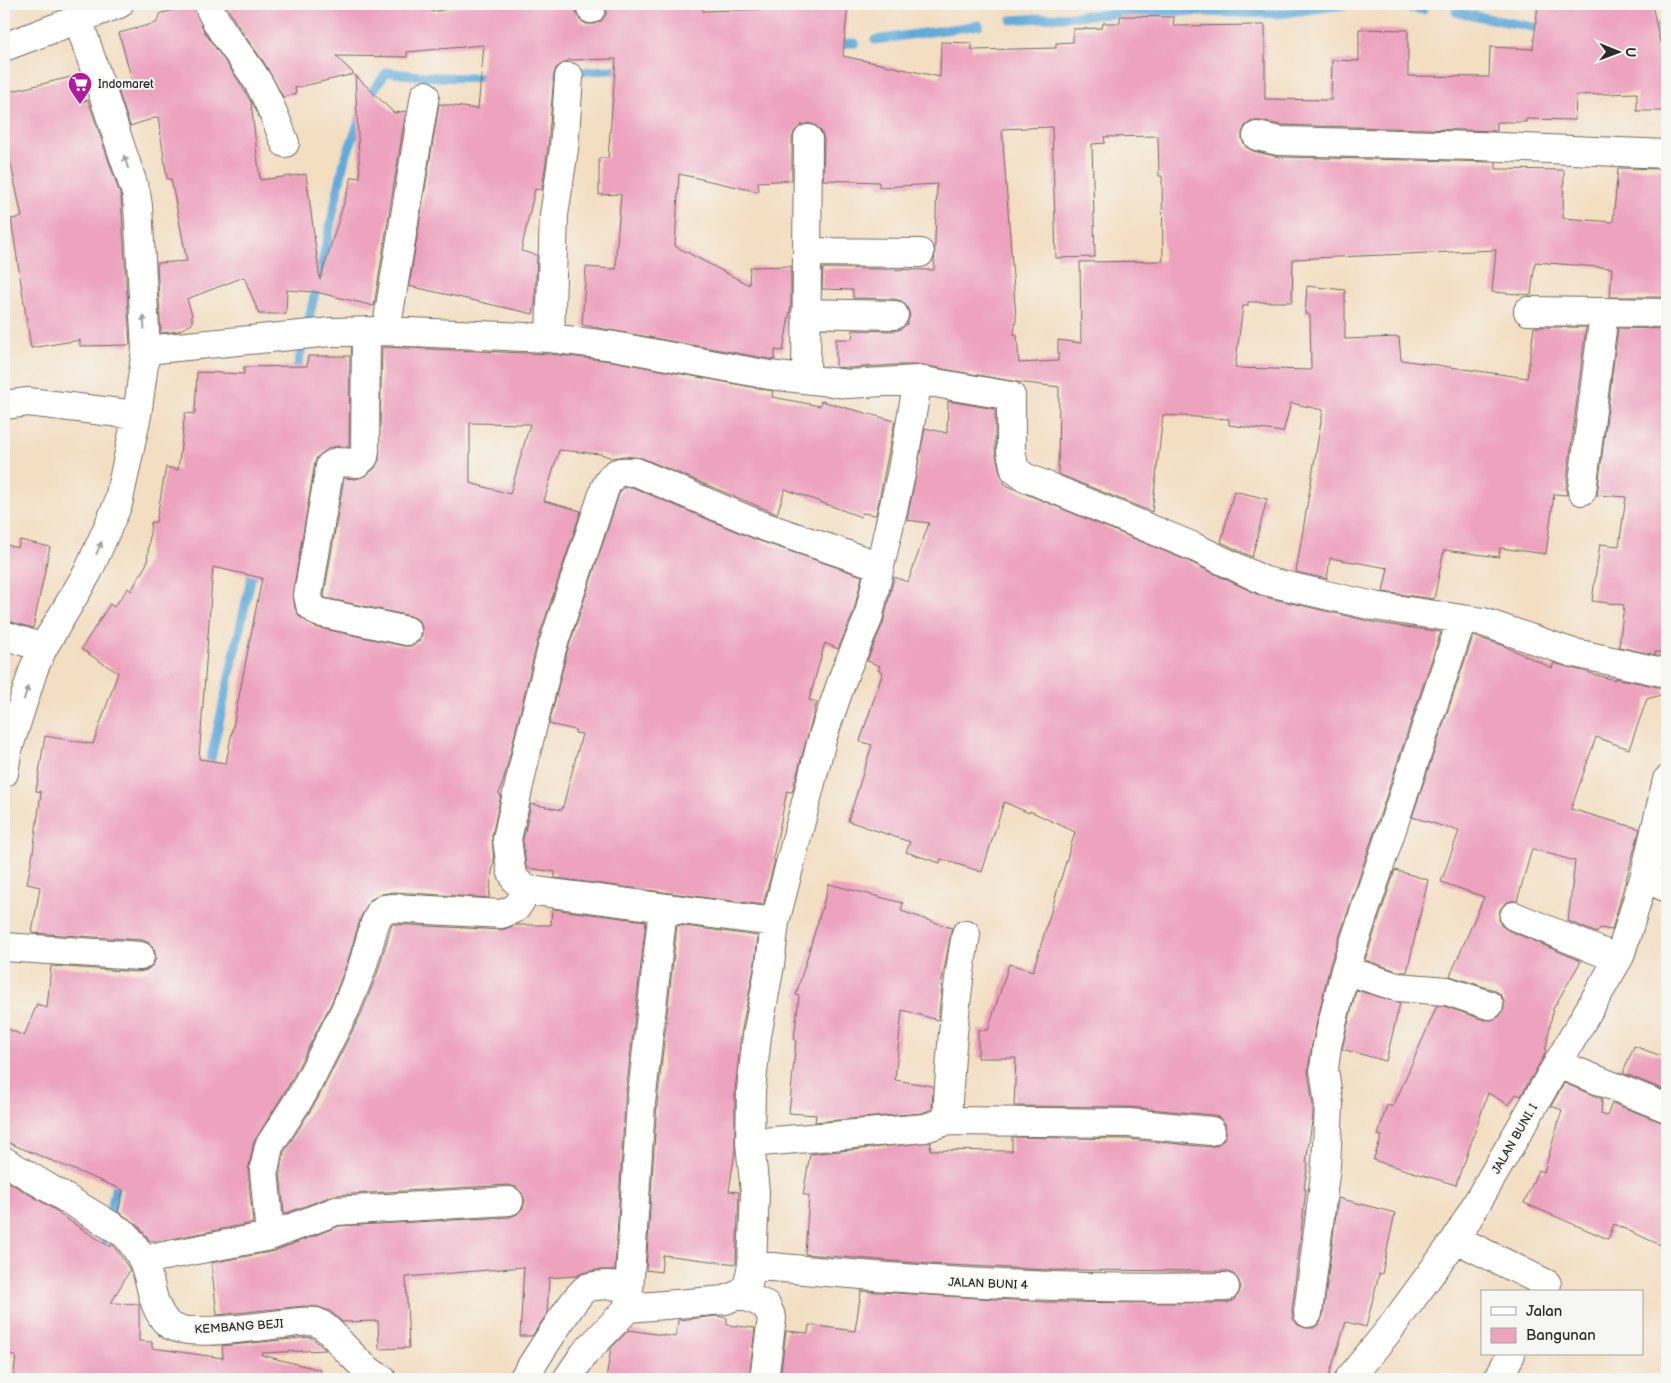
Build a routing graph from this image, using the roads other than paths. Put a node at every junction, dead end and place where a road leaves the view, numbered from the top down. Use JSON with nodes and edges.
{"nodes":[{"id":1,"x":119,"y":4,"type":"edge"},
{"id":2,"x":208,"y":4,"type":"edge"},
{"id":3,"x":78,"y":19,"type":"junction"},
{"id":4,"x":4,"y":47,"type":"edge"},
{"id":5,"x":569,"y":77,"type":"dead end"},
{"id":6,"x":425,"y":96,"type":"dead end"},
{"id":7,"x":1257,"y":136,"type":"dead end"},
{"id":8,"x":808,"y":139,"type":"dead end"},
{"id":9,"x":285,"y":143,"type":"dead end"},
{"id":10,"x":1667,"y":154,"type":"edge"},
{"id":11,"x":807,"y":252,"type":"junction"},
{"id":12,"x":920,"y":253,"type":"dead end"},
{"id":13,"x":1528,"y":311,"type":"dead end"},
{"id":14,"x":806,"y":313,"type":"junction"},
{"id":15,"x":1604,"y":313,"type":"junction"},
{"id":16,"x":1667,"y":313,"type":"edge"},
{"id":17,"x":894,"y":315,"type":"dead end"},
{"id":18,"x":376,"y":331,"type":"junction"},
{"id":19,"x":550,"y":338,"type":"junction"},
{"id":20,"x":146,"y":350,"type":"junction"},
{"id":21,"x":806,"y":379,"type":"junction"},
{"id":22,"x":918,"y":380,"type":"junction"},
{"id":23,"x":4,"y":405,"type":"edge"},
{"id":24,"x":137,"y":415,"type":"junction"},
{"id":25,"x":1582,"y":491,"type":"dead end"},
{"id":26,"x":880,"y":566,"type":"junction"},
{"id":27,"x":1462,"y":619,"type":"junction"},
{"id":28,"x":407,"y":630,"type":"dead end"},
{"id":29,"x":4,"y":635,"type":"edge"},
{"id":30,"x":42,"y":648,"type":"junction"},
{"id":31,"x":1667,"y":673,"type":"edge"},
{"id":32,"x":4,"y":773,"type":"edge"},
{"id":33,"x":1667,"y":780,"type":"edge"},
{"id":34,"x":1656,"y":883,"type":"edge"},
{"id":35,"x":528,"y":890,"type":"junction"},
{"id":36,"x":663,"y":909,"type":"junction"},
{"id":37,"x":1514,"y":916,"type":"dead end"},
{"id":38,"x":775,"y":922,"type":"junction"},
{"id":39,"x":966,"y":934,"type":"dead end"},
{"id":40,"x":4,"y":947,"type":"edge"},
{"id":41,"x":140,"y":956,"type":"dead end"},
{"id":42,"x":1618,"y":959,"type":"junction"},
{"id":43,"x":1345,"y":970,"type":"junction"},
{"id":44,"x":1490,"y":1005,"type":"dead end"},
{"id":45,"x":1558,"y":1064,"type":"junction"},
{"id":46,"x":1667,"y":1108,"type":"edge"},
{"id":47,"x":947,"y":1121,"type":"junction"},
{"id":48,"x":1211,"y":1131,"type":"dead end"},
{"id":49,"x":750,"y":1143,"type":"junction"},
{"id":50,"x":4,"y":1162,"type":"edge"},
{"id":51,"x":509,"y":1201,"type":"dead end"},
{"id":52,"x":270,"y":1236,"type":"junction"},
{"id":53,"x":1456,"y":1240,"type":"junction"},
{"id":54,"x":143,"y":1260,"type":"junction"},
{"id":55,"x":752,"y":1265,"type":"junction"},
{"id":56,"x":1226,"y":1287,"type":"dead end"},
{"id":57,"x":1543,"y":1290,"type":"edge"},
{"id":58,"x":740,"y":1294,"type":"junction"},
{"id":59,"x":629,"y":1297,"type":"junction"},
{"id":60,"x":1308,"y":1313,"type":"dead end"},
{"id":61,"x":1510,"y":1356,"type":"edge"},
{"id":62,"x":382,"y":1379,"type":"edge"},
{"id":63,"x":523,"y":1379,"type":"edge"},
{"id":64,"x":566,"y":1379,"type":"edge"},
{"id":65,"x":764,"y":1379,"type":"edge"},
{"id":66,"x":1349,"y":1379,"type":"edge"},
{"id":67,"x":1498,"y":1379,"type":"edge"}],
"edges":[{"from":1,"to":3,"type":"street"},
{"from":2,"to":9,"type":"street"},
{"from":3,"to":4,"type":"street"},
{"from":20,"to":3,"type":"street","one_way":true},
{"from":5,"to":19,"type":"street"},
{"from":6,"to":18,"type":"street"},
{"from":7,"to":10,"type":"street"},
{"from":8,"to":11,"type":"street"},
{"from":11,"to":12,"type":"street"},
{"from":11,"to":14,"type":"street"},
{"from":13,"to":15,"type":"street"},
{"from":14,"to":17,"type":"street"},
{"from":14,"to":21,"type":"street"},
{"from":15,"to":16,"type":"street"},
{"from":15,"to":25,"type":"street"},
{"from":18,"to":19,"type":"street"},
{"from":18,"to":20,"type":"street"},
{"from":18,"to":28,"type":"street"},
{"from":19,"to":21,"type":"street"},
{"from":20,"to":24,"type":"street"},
{"from":21,"to":22,"type":"street"},
{"from":22,"to":26,"type":"street"},
{"from":22,"to":27,"type":"street"},
{"from":23,"to":24,"type":"street"},
{"from":30,"to":24,"type":"street","one_way":true},
{"from":26,"to":35,"type":"street"},
{"from":26,"to":38,"type":"street"},
{"from":27,"to":31,"type":"street"},
{"from":27,"to":43,"type":"street"},
{"from":29,"to":30,"type":"street"},
{"from":32,"to":30,"type":"street","one_way":true},
{"from":33,"to":34,"type":"street","name":"JALAN BUNI. I"},
{"from":34,"to":42,"type":"street","name":"JALAN BUNI. I"},
{"from":35,"to":36,"type":"street"},
{"from":35,"to":52,"type":"street"},
{"from":36,"to":38,"type":"street"},
{"from":36,"to":59,"type":"street"},
{"from":37,"to":42,"type":"street"},
{"from":38,"to":49,"type":"street"},
{"from":39,"to":47,"type":"street"},
{"from":40,"to":41,"type":"street"},
{"from":42,"to":45,"type":"street","name":"JALAN BUNI. I"},
{"from":43,"to":44,"type":"street"},
{"from":43,"to":60,"type":"street"},
{"from":45,"to":46,"type":"street"},
{"from":45,"to":53,"type":"street","name":"JALAN BUNI. I"},
{"from":47,"to":48,"type":"street"},
{"from":47,"to":49,"type":"street"},
{"from":49,"to":55,"type":"street"},
{"from":50,"to":54,"type":"street","name":"KEMBANG BEJI"},
{"from":51,"to":52,"type":"street"},
{"from":52,"to":54,"type":"street"},
{"from":53,"to":57,"type":"street"},
{"from":53,"to":66,"type":"street","name":"JALAN BUNI. I"},
{"from":54,"to":62,"type":"street","name":"KEMBANG BEJI"},
{"from":55,"to":56,"type":"street","name":"JALAN BUNI 4"},
{"from":55,"to":58,"type":"street"},
{"from":58,"to":59,"type":"street"},
{"from":58,"to":65,"type":"street"},
{"from":59,"to":63,"type":"street"},
{"from":59,"to":64,"type":"street"},
{"from":61,"to":67,"type":"street"}]}
